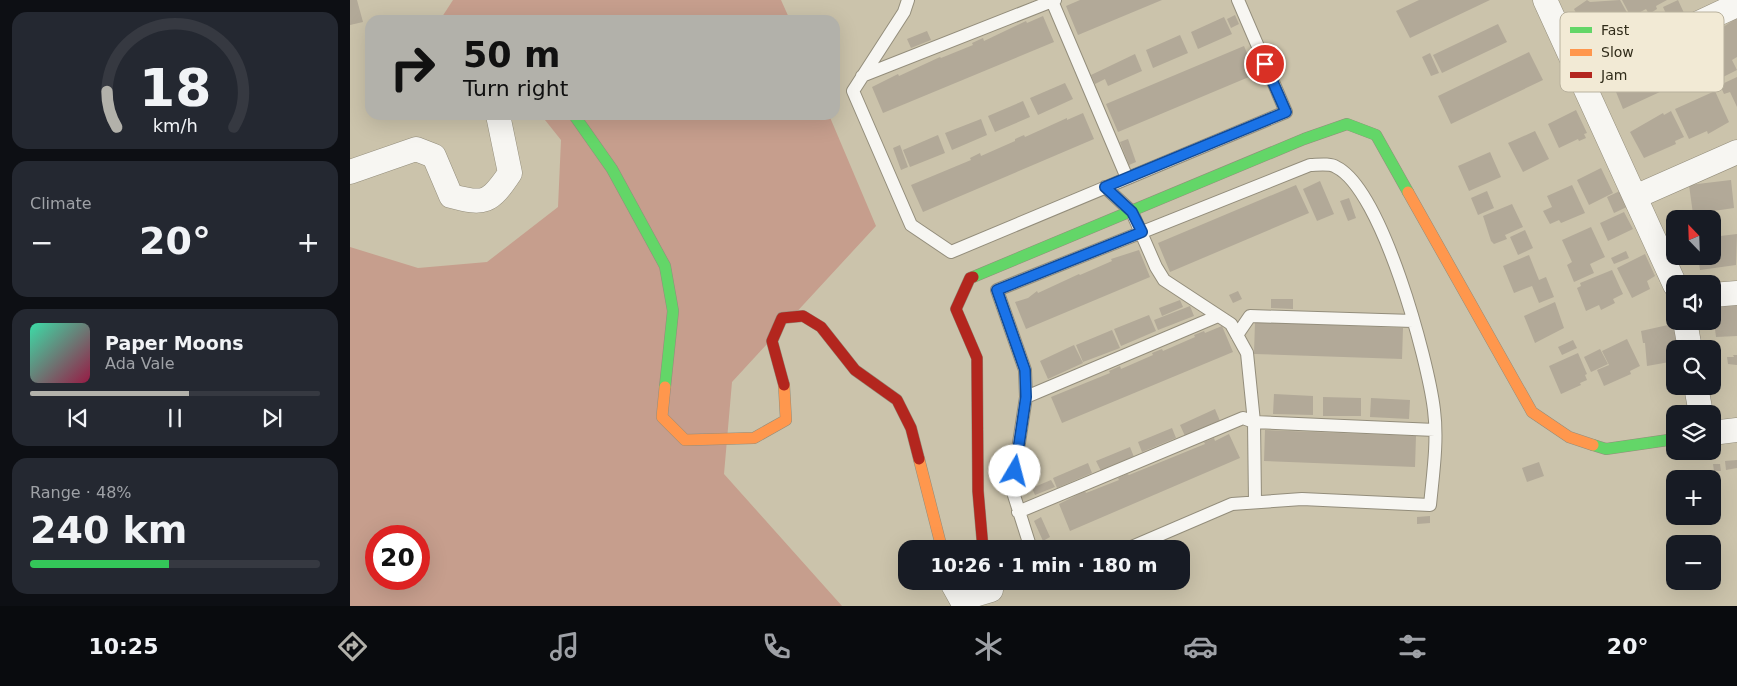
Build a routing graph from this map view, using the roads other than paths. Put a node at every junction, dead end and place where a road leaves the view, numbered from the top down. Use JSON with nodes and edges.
{"nodes":[{"id":1,"x":908,"y":0,"type":"edge"},
{"id":2,"x":1054,"y":0,"type":"edge"},
{"id":3,"x":1238,"y":0,"type":"edge"},
{"id":4,"x":1545,"y":0,"type":"edge"},
{"id":5,"x":1737,"y":5,"type":"edge"},
{"id":6,"x":1722,"y":12,"type":"edge"},
{"id":7,"x":1560,"y":33,"type":"edge"},
{"id":8,"x":862,"y":76,"type":"junction"},
{"id":9,"x":1586,"y":92,"type":"edge"},
{"id":10,"x":499,"y":120,"type":"edge"},
{"id":11,"x":578,"y":120,"type":"edge"},
{"id":12,"x":1737,"y":152,"type":"edge"},
{"id":13,"x":350,"y":172,"type":"edge"},
{"id":14,"x":1127,"y":178,"type":"junction"},
{"id":15,"x":1105,"y":187,"type":"junction"},
{"id":16,"x":1635,"y":197,"type":"junction"},
{"id":17,"x":1132,"y":212,"type":"junction"},
{"id":18,"x":1142,"y":232,"type":"junction"},
{"id":19,"x":1670,"y":275,"type":"edge"},
{"id":20,"x":1737,"y":293,"type":"edge"},
{"id":21,"x":1721,"y":294,"type":"edge"},
{"id":22,"x":1218,"y":316,"type":"junction"},
{"id":23,"x":1413,"y":321,"type":"junction"},
{"id":24,"x":1237,"y":334,"type":"junction"},
{"id":25,"x":1026,"y":397,"type":"junction"},
{"id":26,"x":1254,"y":422,"type":"junction"},
{"id":27,"x":1435,"y":430,"type":"junction"},
{"id":28,"x":1737,"y":430,"type":"edge"},
{"id":29,"x":1721,"y":432,"type":"edge"},
{"id":30,"x":1666,"y":440,"type":"edge"},
{"id":31,"x":1255,"y":502,"type":"junction"},
{"id":32,"x":1018,"y":512,"type":"junction"},
{"id":33,"x":940,"y":540,"type":"edge"},
{"id":34,"x":982,"y":540,"type":"edge"},
{"id":35,"x":1028,"y":540,"type":"edge"},
{"id":36,"x":1148,"y":540,"type":"edge"},
{"id":37,"x":956,"y":590,"type":"edge"},
{"id":38,"x":991,"y":590,"type":"edge"}],
"edges":[{"from":1,"to":8,"type":"lane"},
{"from":2,"to":8,"type":"lane"},
{"from":2,"to":14,"type":"lane"},
{"from":3,"to":14,"type":"lane"},
{"from":4,"to":7,"type":"street"},
{"from":5,"to":6,"type":"street"},
{"from":8,"to":15,"type":"lane"},
{"from":9,"to":16,"type":"street"},
{"from":10,"to":13,"type":"street"},
{"from":11,"to":33,"type":"street"},
{"from":12,"to":16,"type":"street"},
{"from":14,"to":15,"type":"lane"},
{"from":15,"to":17,"type":"lane"},
{"from":16,"to":19,"type":"street"},
{"from":17,"to":18,"type":"lane"},
{"from":17,"to":30,"type":"street"},
{"from":17,"to":34,"type":"street"},
{"from":18,"to":22,"type":"lane"},
{"from":18,"to":23,"type":"lane"},
{"from":18,"to":25,"type":"lane"},
{"from":20,"to":21,"type":"street"},
{"from":22,"to":24,"type":"lane"},
{"from":22,"to":25,"type":"lane"},
{"from":23,"to":24,"type":"lane"},
{"from":23,"to":27,"type":"lane"},
{"from":24,"to":26,"type":"lane"},
{"from":25,"to":32,"type":"lane"},
{"from":26,"to":27,"type":"lane"},
{"from":26,"to":31,"type":"lane"},
{"from":26,"to":32,"type":"lane"},
{"from":27,"to":31,"type":"lane"},
{"from":28,"to":29,"type":"street"},
{"from":31,"to":36,"type":"lane"},
{"from":32,"to":35,"type":"lane"},
{"from":37,"to":38,"type":"street"}]}
